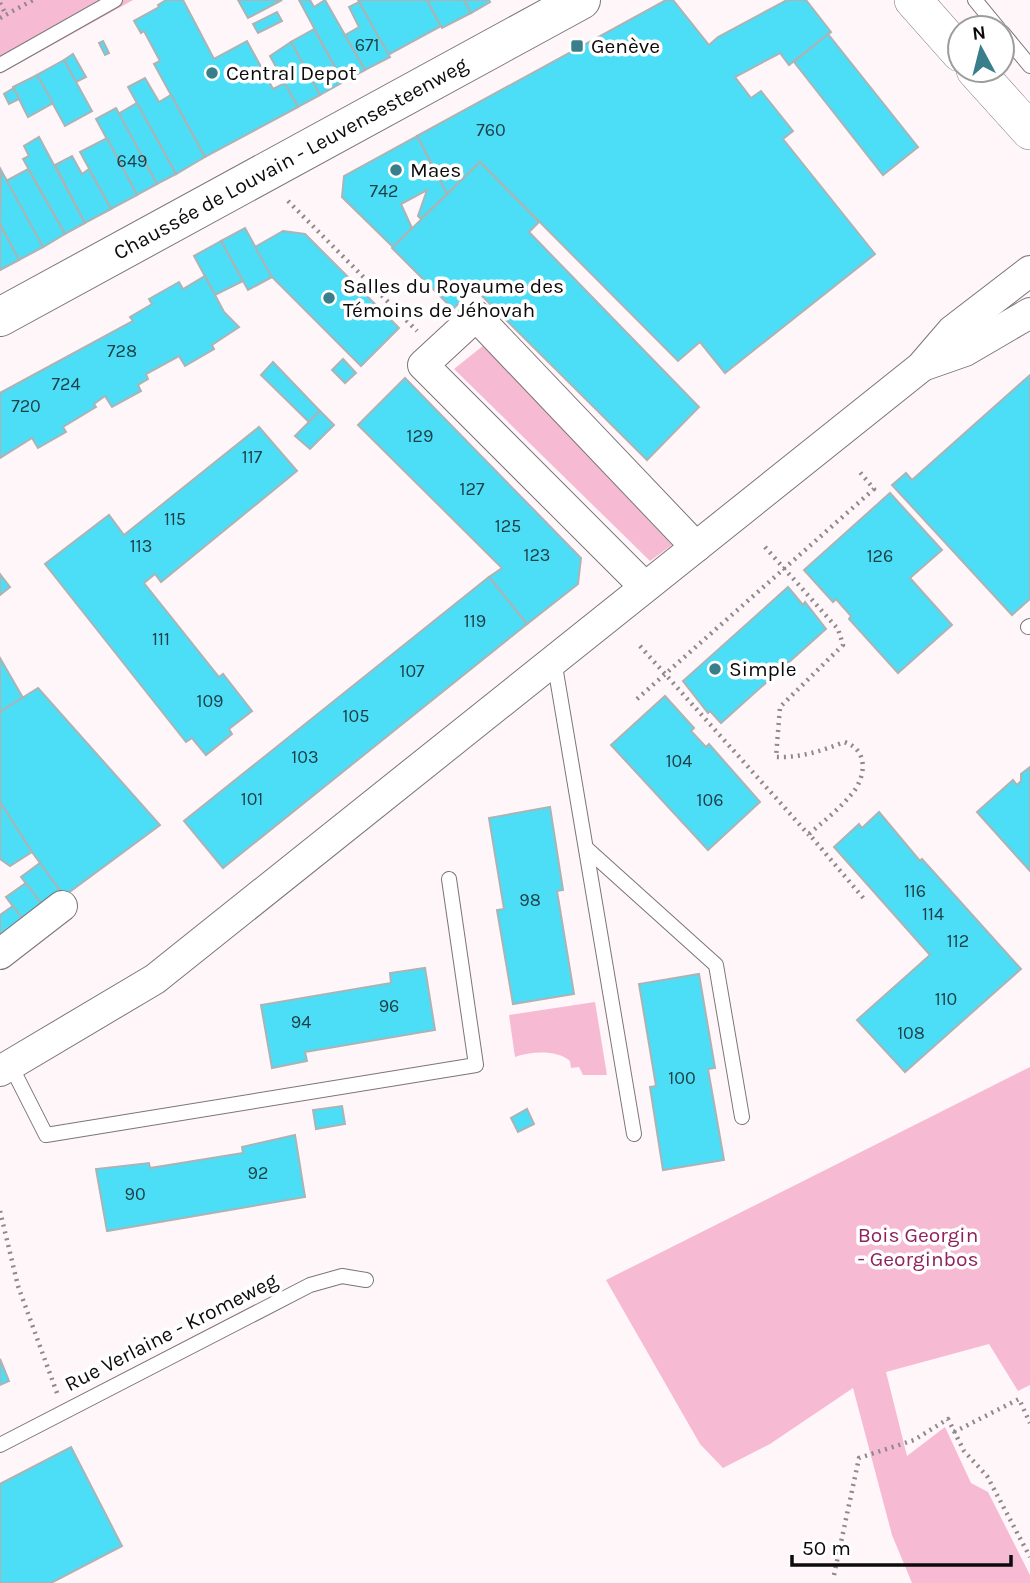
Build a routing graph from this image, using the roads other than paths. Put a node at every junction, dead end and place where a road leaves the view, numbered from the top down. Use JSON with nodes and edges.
{"nodes":[{"id":1,"x":115,"y":0,"type":"edge"},
{"id":2,"x":581,"y":0,"type":"edge"},
{"id":3,"x":913,"y":0,"type":"edge"},
{"id":4,"x":947,"y":0,"type":"edge"},
{"id":5,"x":975,"y":0,"type":"edge"},
{"id":6,"x":958,"y":14,"type":"edge"},
{"id":7,"x":986,"y":14,"type":"edge"},
{"id":8,"x":946,"y":37,"type":"edge"},
{"id":9,"x":1016,"y":49,"type":"edge"},
{"id":10,"x":0,"y":65,"type":"edge"},
{"id":11,"x":1030,"y":66,"type":"edge"},
{"id":12,"x":1016,"y":82,"type":"edge"},
{"id":13,"x":988,"y":84,"type":"edge"},
{"id":14,"x":1030,"y":97,"type":"edge"},
{"id":15,"x":1030,"y":131,"type":"edge"},
{"id":16,"x":1030,"y":271,"type":"edge"},
{"id":17,"x":1030,"y":313,"type":"edge"},
{"id":18,"x":0,"y":317,"type":"edge"},
{"id":19,"x":921,"y":366,"type":"junction"},
{"id":20,"x":696,"y":547,"type":"junction"},
{"id":21,"x":645,"y":587,"type":"junction"},
{"id":22,"x":554,"y":660,"type":"junction"},
{"id":23,"x":586,"y":848,"type":"junction"},
{"id":24,"x":449,"y":879,"type":"dead end"},
{"id":25,"x":62,"y":906,"type":"dead end"},
{"id":26,"x":0,"y":954,"type":"edge"},
{"id":27,"x":3,"y":1063,"type":"edge"},
{"id":28,"x":742,"y":1117,"type":"dead end"},
{"id":29,"x":634,"y":1134,"type":"dead end"},
{"id":30,"x":366,"y":1280,"type":"dead end"},
{"id":31,"x":0,"y":1445,"type":"edge"}],
"edges":[{"from":1,"to":10,"type":"lane"},
{"from":2,"to":18,"type":"main road","name":"Chaussée de Louvain - Leuvensesteenweg"},
{"from":3,"to":8,"type":"street"},
{"from":4,"to":6,"type":"street"},
{"from":5,"to":7,"type":"lane"},
{"from":9,"to":11,"type":"lane"},
{"from":12,"to":14,"type":"street"},
{"from":13,"to":15,"type":"street"},
{"from":16,"to":19,"type":"street"},
{"from":17,"to":19,"type":"street"},
{"from":19,"to":20,"type":"street"},
{"from":20,"to":21,"type":"street"},
{"from":20,"to":21,"type":"street"},
{"from":21,"to":22,"type":"street"},
{"from":22,"to":23,"type":"lane"},
{"from":22,"to":27,"type":"street"},
{"from":23,"to":28,"type":"lane"},
{"from":23,"to":29,"type":"lane"},
{"from":24,"to":27,"type":"lane"},
{"from":25,"to":26,"type":"street"},
{"from":30,"to":31,"type":"lane","name":"Rue Verlaine - Kromeweg"}]}
